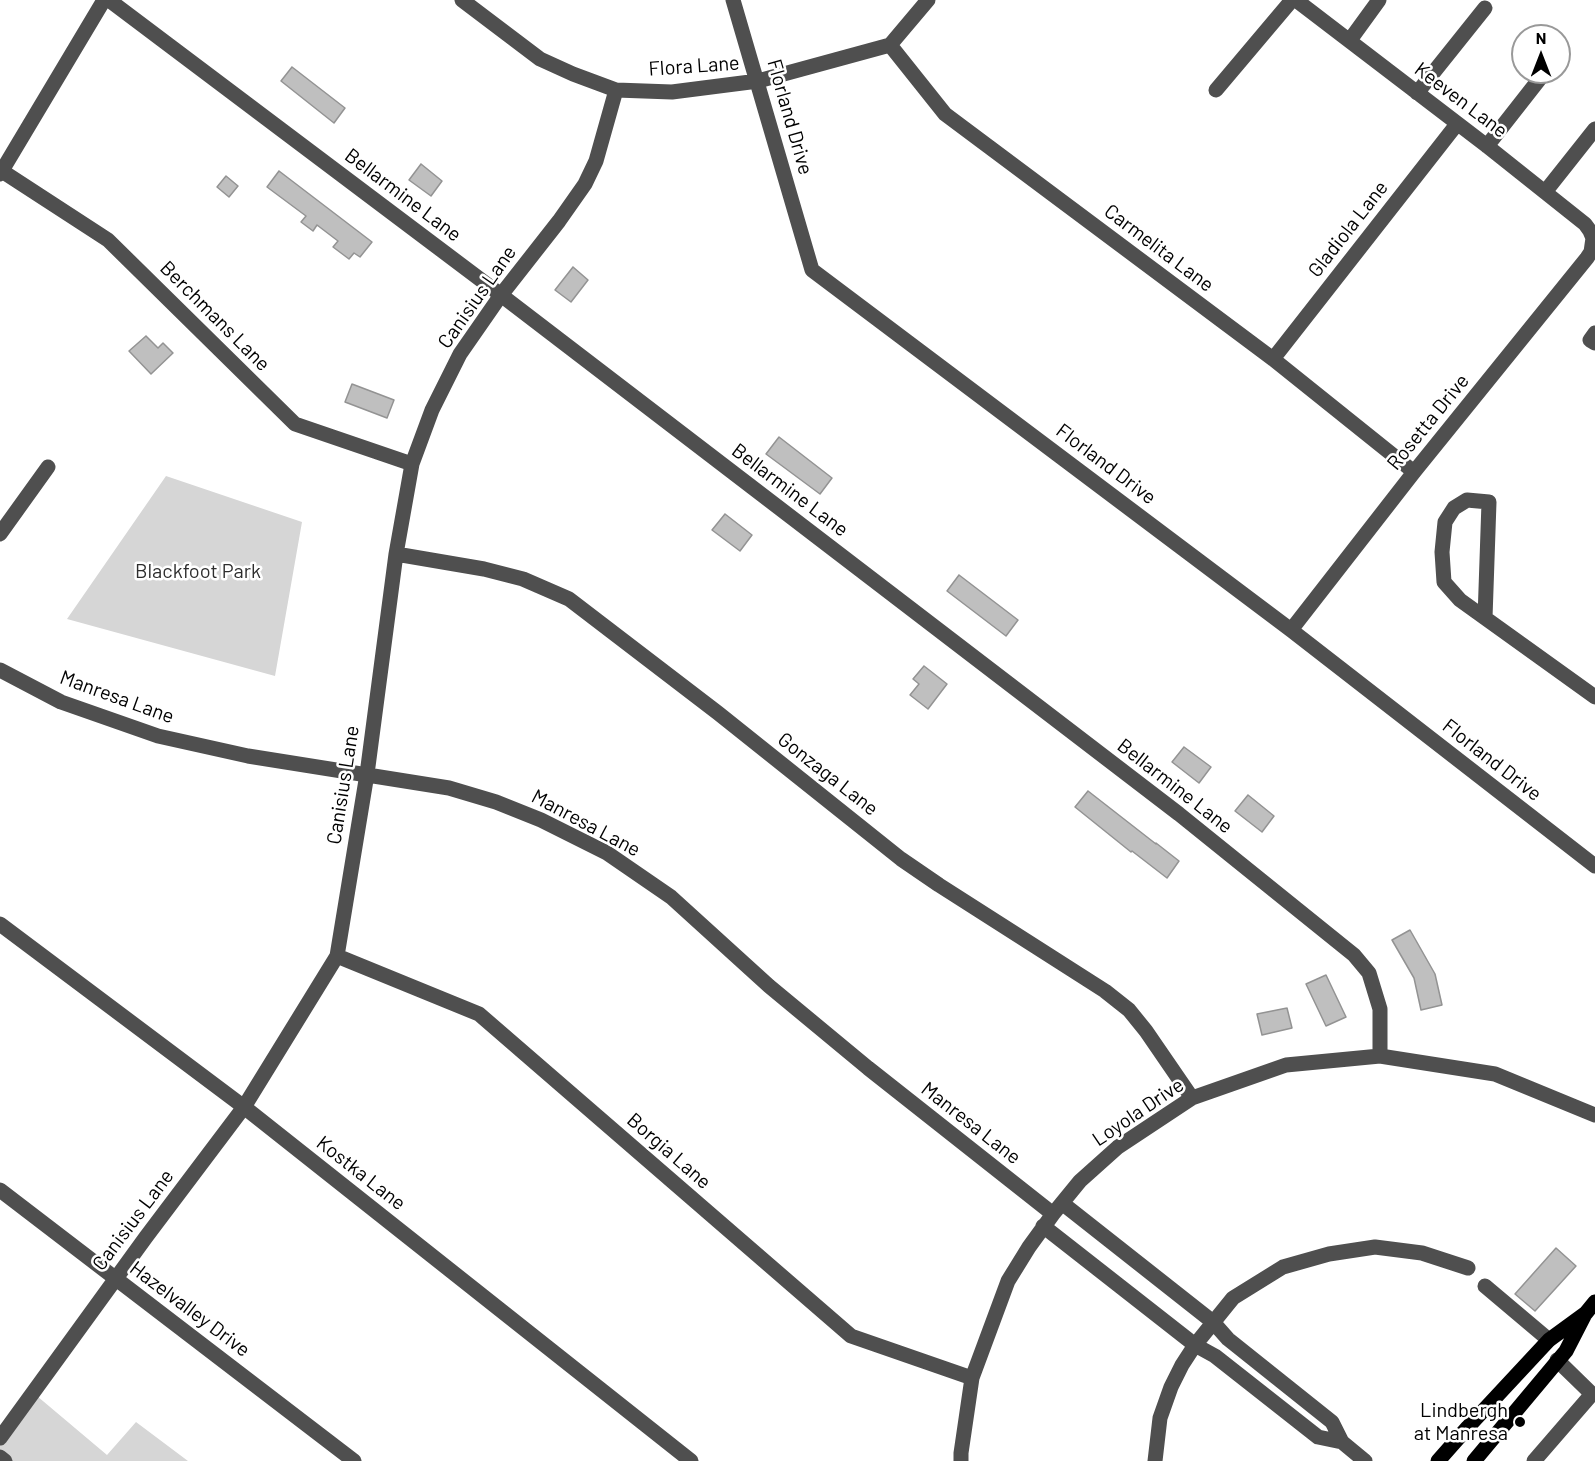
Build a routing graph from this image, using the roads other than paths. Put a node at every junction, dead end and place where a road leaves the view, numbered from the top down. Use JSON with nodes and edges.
{"nodes":[{"id":1,"x":104,"y":0,"type":"edge"},
{"id":2,"x":109,"y":0,"type":"edge"},
{"id":3,"x":734,"y":0,"type":"edge"},
{"id":4,"x":928,"y":0,"type":"edge"},
{"id":5,"x":1294,"y":0,"type":"edge"},
{"id":6,"x":1379,"y":0,"type":"edge"},
{"id":7,"x":466,"y":1,"type":"edge"},
{"id":8,"x":1485,"y":8,"type":"dead end"},
{"id":9,"x":1350,"y":40,"type":"junction"},
{"id":10,"x":890,"y":45,"type":"junction"},
{"id":11,"x":758,"y":81,"type":"junction"},
{"id":12,"x":1536,"y":84,"type":"edge"},
{"id":13,"x":616,"y":90,"type":"junction"},
{"id":14,"x":1216,"y":90,"type":"dead end"},
{"id":15,"x":1417,"y":93,"type":"junction"},
{"id":16,"x":1457,"y":124,"type":"junction"},
{"id":17,"x":1595,"y":129,"type":"edge"},
{"id":18,"x":1487,"y":146,"type":"junction"},
{"id":19,"x":1,"y":172,"type":"edge"},
{"id":20,"x":1545,"y":192,"type":"junction"},
{"id":21,"x":1593,"y":238,"type":"joint"},
{"id":22,"x":501,"y":296,"type":"junction"},
{"id":23,"x":1595,"y":333,"type":"edge"},
{"id":24,"x":1595,"y":343,"type":"edge"},
{"id":25,"x":1273,"y":360,"type":"junction"},
{"id":26,"x":412,"y":464,"type":"junction"},
{"id":27,"x":48,"y":467,"type":"dead end"},
{"id":28,"x":1414,"y":472,"type":"junction"},
{"id":29,"x":0,"y":534,"type":"edge"},
{"id":30,"x":396,"y":555,"type":"junction"},
{"id":31,"x":1485,"y":618,"type":"junction"},
{"id":32,"x":1291,"y":630,"type":"junction"},
{"id":33,"x":0,"y":670,"type":"edge"},
{"id":34,"x":1595,"y":697,"type":"edge"},
{"id":35,"x":367,"y":774,"type":"junction"},
{"id":36,"x":1595,"y":866,"type":"edge"},
{"id":37,"x":0,"y":924,"type":"edge"},
{"id":38,"x":337,"y":956,"type":"junction"},
{"id":39,"x":1380,"y":1056,"type":"junction"},
{"id":40,"x":1192,"y":1098,"type":"junction"},
{"id":41,"x":244,"y":1107,"type":"junction"},
{"id":42,"x":1595,"y":1115,"type":"edge"},
{"id":43,"x":0,"y":1190,"type":"edge"},
{"id":44,"x":1058,"y":1208,"type":"junction"},
{"id":45,"x":1043,"y":1226,"type":"junction"},
{"id":46,"x":1468,"y":1268,"type":"dead end"},
{"id":47,"x":115,"y":1279,"type":"junction"},
{"id":48,"x":1485,"y":1286,"type":"dead end"},
{"id":49,"x":1590,"y":1307,"type":"edge"},
{"id":50,"x":1213,"y":1322,"type":"junction"},
{"id":51,"x":1549,"y":1340,"type":"junction"},
{"id":52,"x":1195,"y":1345,"type":"junction"},
{"id":53,"x":1557,"y":1360,"type":"junction"},
{"id":54,"x":972,"y":1378,"type":"junction"},
{"id":55,"x":1284,"y":1384,"type":"junction"},
{"id":56,"x":1594,"y":1395,"type":"edge"},
{"id":57,"x":1271,"y":1400,"type":"junction"},
{"id":58,"x":0,"y":1438,"type":"edge"},
{"id":59,"x":1342,"y":1442,"type":"junction"},
{"id":60,"x":0,"y":1457,"type":"edge"},
{"id":61,"x":5,"y":1461,"type":"edge"},
{"id":62,"x":354,"y":1461,"type":"edge"},
{"id":63,"x":691,"y":1461,"type":"edge"},
{"id":64,"x":961,"y":1461,"type":"edge"},
{"id":65,"x":1155,"y":1461,"type":"edge"},
{"id":66,"x":1365,"y":1461,"type":"edge"},
{"id":67,"x":1438,"y":1461,"type":"edge"},
{"id":68,"x":1474,"y":1461,"type":"edge"},
{"id":69,"x":1534,"y":1461,"type":"edge"}],
"edges":[{"from":1,"to":19,"type":"street"},
{"from":2,"to":22,"type":"street","name":"Bellarmine Lane"},
{"from":3,"to":11,"type":"street","name":"Florland Drive"},
{"from":4,"to":10,"type":"street"},
{"from":5,"to":9,"type":"street","name":"Keeven Lane"},
{"from":5,"to":14,"type":"street"},
{"from":6,"to":9,"type":"street"},
{"from":7,"to":13,"type":"street","name":"Flora Lane"},
{"from":8,"to":15,"type":"street"},
{"from":9,"to":15,"type":"street","name":"Keeven Lane"},
{"from":10,"to":11,"type":"street","name":"Flora Lane"},
{"from":10,"to":25,"type":"street","name":"Carmelita Lane"},
{"from":11,"to":13,"type":"street","name":"Flora Lane"},
{"from":11,"to":32,"type":"street","name":"Florland Drive"},
{"from":12,"to":18,"type":"street"},
{"from":13,"to":22,"type":"street","name":"Canisius Lane"},
{"from":15,"to":16,"type":"street","name":"Keeven Lane"},
{"from":16,"to":18,"type":"street","name":"Keeven Lane"},
{"from":16,"to":25,"type":"street","name":"Gladiola Lane"},
{"from":17,"to":20,"type":"street"},
{"from":18,"to":20,"type":"street","name":"Keeven Lane"},
{"from":19,"to":26,"type":"street","name":"Berchmans Lane"},
{"from":20,"to":21,"type":"street","name":"Keeven Lane"},
{"from":21,"to":28,"type":"street","name":"Rosetta Drive"},
{"from":22,"to":26,"type":"street","name":"Canisius Lane"},
{"from":22,"to":39,"type":"street","name":"Bellarmine Lane"},
{"from":23,"to":24,"type":"street"},
{"from":25,"to":28,"type":"street","name":"Carmelita Lane"},
{"from":26,"to":30,"type":"street","name":"Canisius Lane"},
{"from":27,"to":29,"type":"street"},
{"from":28,"to":32,"type":"street","name":"Rosetta Drive"},
{"from":30,"to":35,"type":"street","name":"Canisius Lane"},
{"from":30,"to":40,"type":"street","name":"Gonzaga Lane"},
{"from":31,"to":31,"type":"street"},
{"from":31,"to":34,"type":"street"},
{"from":32,"to":36,"type":"street","name":"Florland Drive"},
{"from":33,"to":35,"type":"street","name":"Manresa Lane"},
{"from":35,"to":38,"type":"street","name":"Canisius Lane"},
{"from":35,"to":44,"type":"street","name":"Manresa Lane"},
{"from":37,"to":41,"type":"street","name":"Kostka Lane"},
{"from":38,"to":41,"type":"street","name":"Canisius Lane"},
{"from":38,"to":54,"type":"street","name":"Borgia Lane"},
{"from":39,"to":40,"type":"street","name":"Loyola Drive"},
{"from":39,"to":42,"type":"street","name":"Loyola Drive"},
{"from":40,"to":44,"type":"street","name":"Loyola Drive"},
{"from":41,"to":47,"type":"street","name":"Canisius Lane"},
{"from":41,"to":63,"type":"street","name":"Kostka Lane"},
{"from":43,"to":47,"type":"street","name":"Hazelvalley Drive"},
{"from":44,"to":45,"type":"street","name":"Loyola Drive"},
{"from":44,"to":50,"type":"street","name":"Manresa Lane"},
{"from":45,"to":52,"type":"street","name":"Manresa Lane"},
{"from":45,"to":54,"type":"street","name":"Loyola Drive"},
{"from":46,"to":50,"type":"street"},
{"from":47,"to":58,"type":"street","name":"Canisius Lane"},
{"from":47,"to":62,"type":"street","name":"Hazelvalley Drive"},
{"from":48,"to":51,"type":"street"},
{"from":49,"to":51,"type":"main road"},
{"from":49,"to":53,"type":"main road"},
{"from":50,"to":52,"type":"street"},
{"from":50,"to":55,"type":"street","name":"Manresa Lane"},
{"from":51,"to":67,"type":"main road"},
{"from":52,"to":57,"type":"street","name":"Manresa Lane"},
{"from":52,"to":65,"type":"street"},
{"from":53,"to":56,"type":"street"},
{"from":53,"to":68,"type":"main road"},
{"from":54,"to":64,"type":"street","name":"Loyola Drive"},
{"from":55,"to":57,"type":"street"},
{"from":55,"to":59,"type":"street","name":"Manresa Lane"},
{"from":56,"to":69,"type":"street"},
{"from":57,"to":59,"type":"street","name":"Manresa Lane"},
{"from":59,"to":66,"type":"street","name":"Manresa Lane"},
{"from":60,"to":61,"type":"street"}]}
